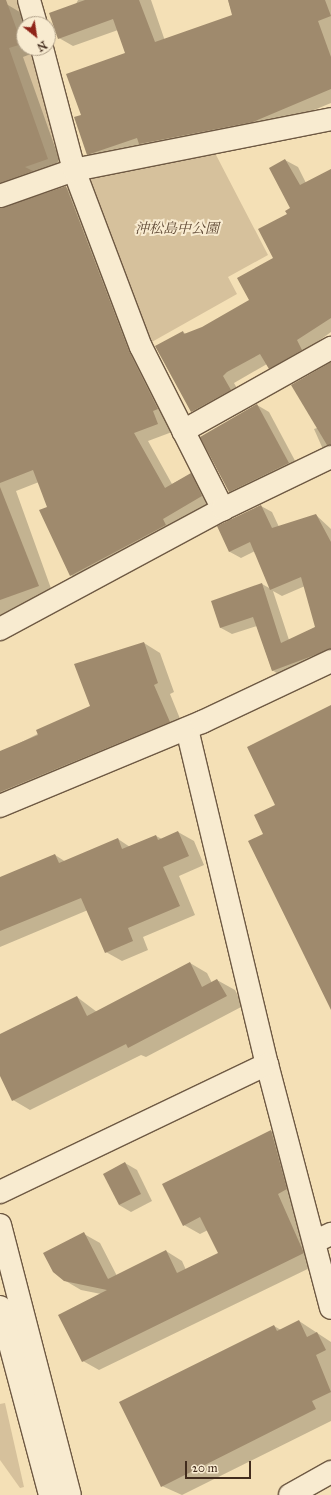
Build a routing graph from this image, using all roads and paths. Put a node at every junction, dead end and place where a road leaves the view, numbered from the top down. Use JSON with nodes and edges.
{"nodes":[{"id":1,"x":29,"y":0,"type":"edge"},
{"id":2,"x":34,"y":16,"type":"edge"},
{"id":3,"x":44,"y":56,"type":"edge"},
{"id":4,"x":331,"y":119,"type":"edge"},
{"id":5,"x":74,"y":170,"type":"junction"},
{"id":6,"x":0,"y":196,"type":"edge"},
{"id":7,"x":331,"y":348,"type":"edge"},
{"id":8,"x":183,"y":431,"type":"junction"},
{"id":9,"x":331,"y":457,"type":"edge"},
{"id":10,"x":223,"y":508,"type":"junction"},
{"id":11,"x":0,"y":629,"type":"edge"},
{"id":12,"x":331,"y":661,"type":"edge"},
{"id":13,"x":187,"y":729,"type":"junction"},
{"id":14,"x":0,"y":806,"type":"edge"},
{"id":15,"x":267,"y":1064,"type":"junction"},
{"id":16,"x":0,"y":1192,"type":"edge"},
{"id":17,"x":0,"y":1225,"type":"edge"},
{"id":18,"x":323,"y":1238,"type":"edge"},
{"id":19,"x":0,"y":1307,"type":"edge"},
{"id":20,"x":331,"y":1308,"type":"edge"},
{"id":21,"x":331,"y":1472,"type":"edge"},
{"id":22,"x":50,"y":1495,"type":"edge"},
{"id":23,"x":70,"y":1495,"type":"edge"},
{"id":24,"x":290,"y":1495,"type":"edge"}],
"edges":[{"from":1,"to":2,"type":"street"},
{"from":3,"to":5,"type":"street"},
{"from":4,"to":5,"type":"street"},
{"from":5,"to":6,"type":"street"},
{"from":5,"to":8,"type":"street"},
{"from":7,"to":8,"type":"street"},
{"from":8,"to":10,"type":"street"},
{"from":9,"to":10,"type":"street"},
{"from":10,"to":11,"type":"street"},
{"from":12,"to":13,"type":"street"},
{"from":13,"to":14,"type":"street"},
{"from":13,"to":15,"type":"street"},
{"from":15,"to":16,"type":"street"},
{"from":15,"to":18,"type":"street"},
{"from":17,"to":23,"type":"street"},
{"from":18,"to":20,"type":"street"},
{"from":19,"to":22,"type":"street"},
{"from":21,"to":24,"type":"street"}]}
